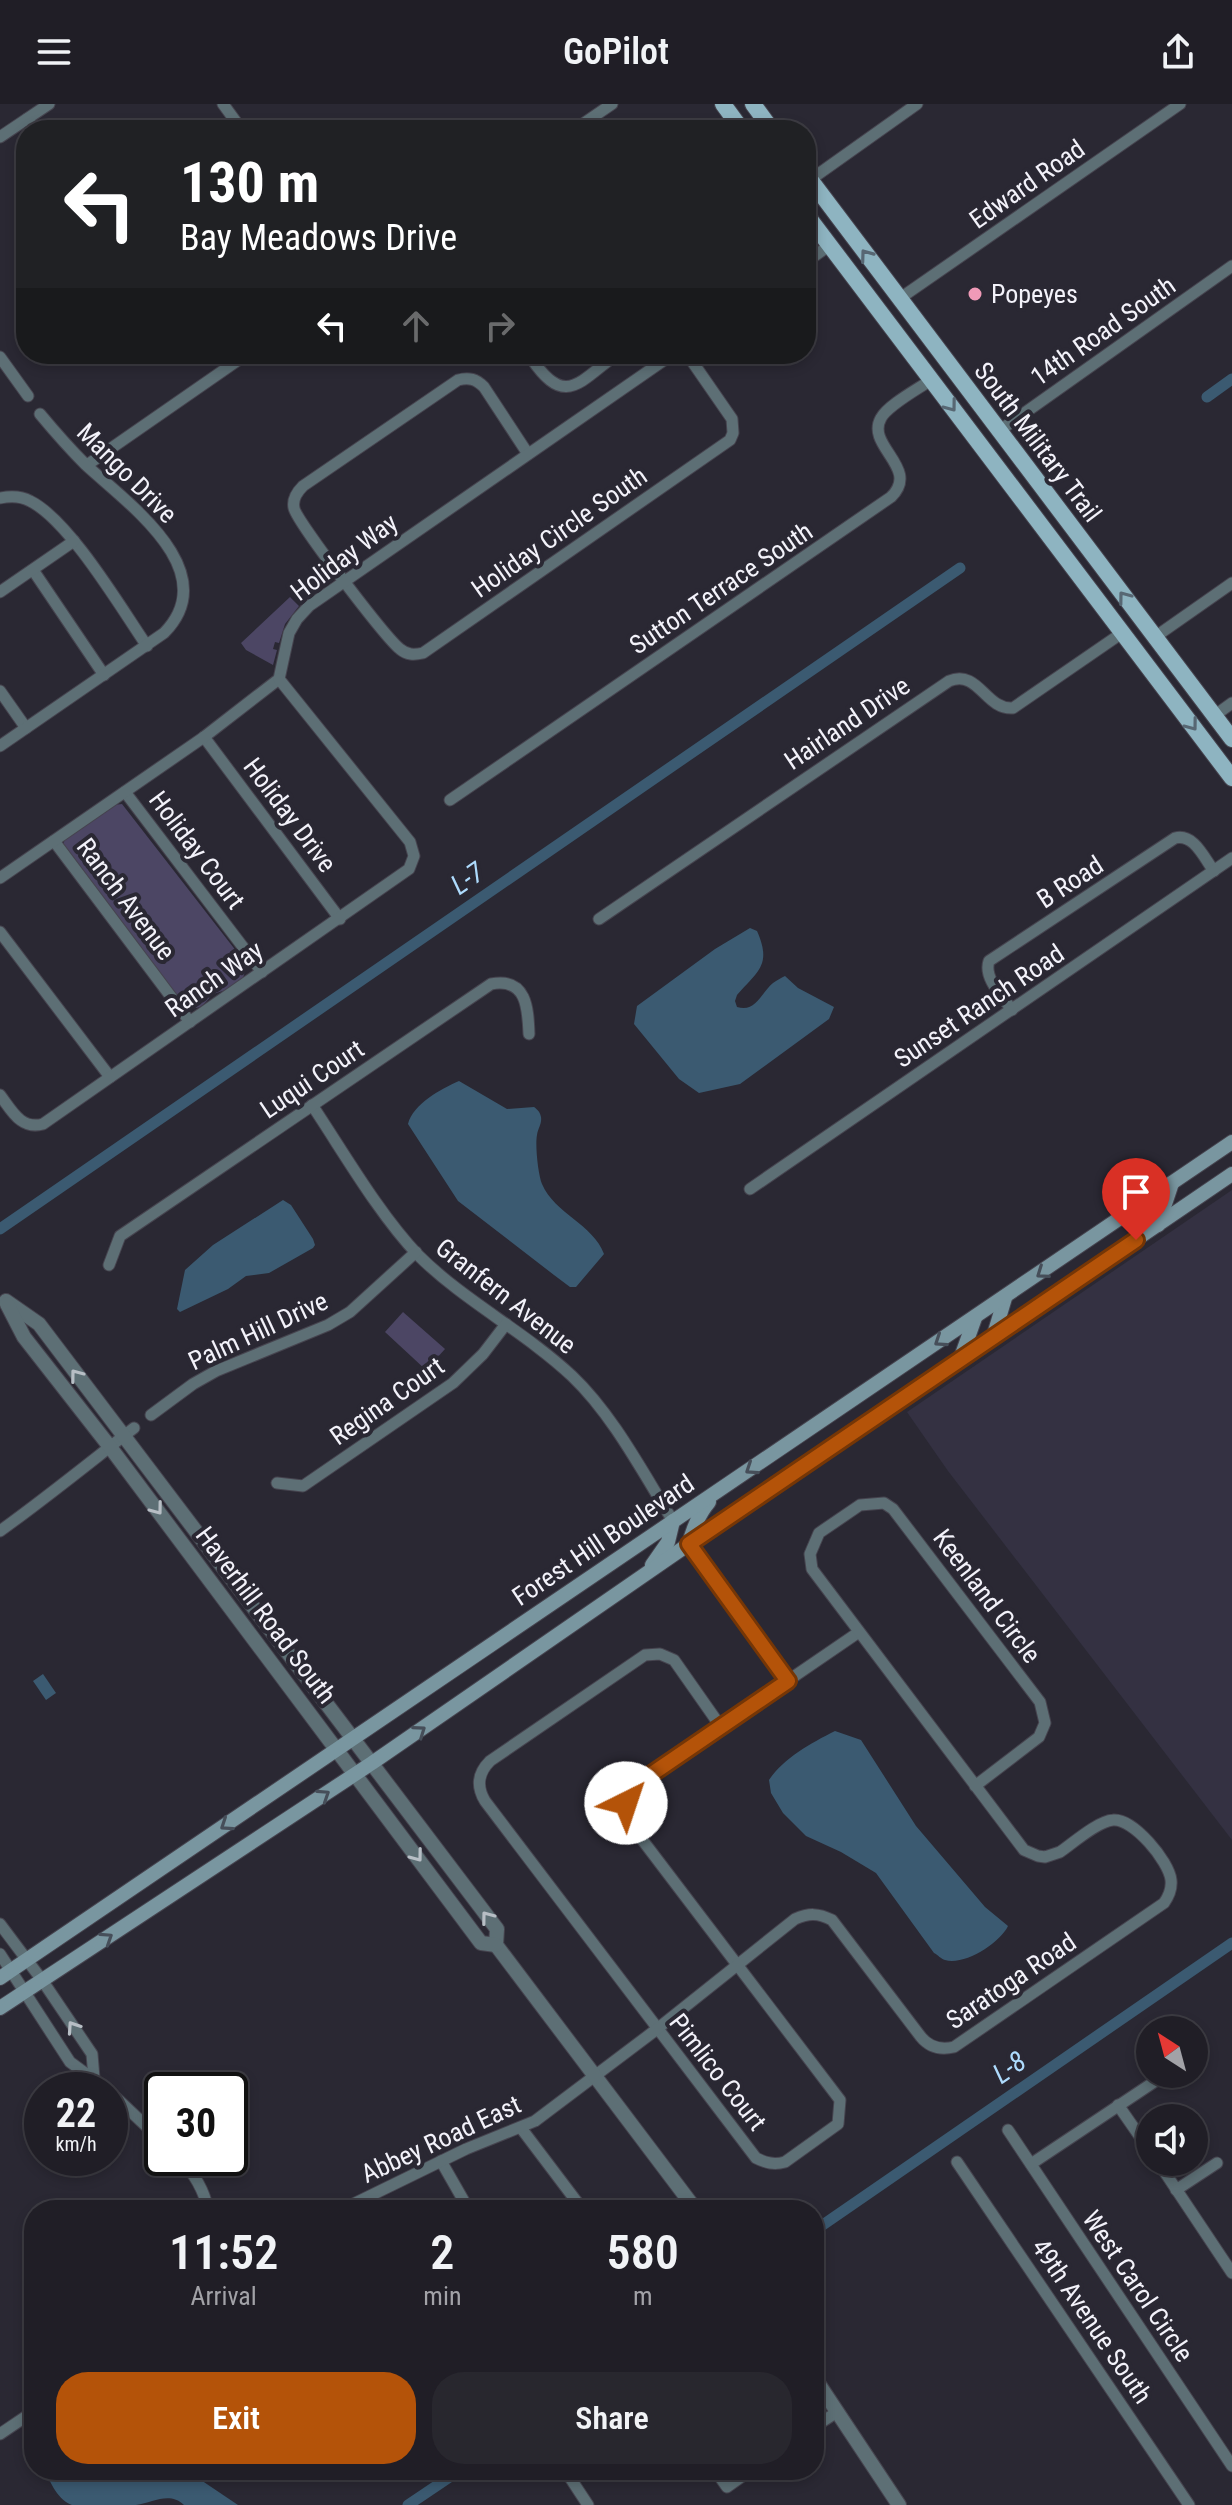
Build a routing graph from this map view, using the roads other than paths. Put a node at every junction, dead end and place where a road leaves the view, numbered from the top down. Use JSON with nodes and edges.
{"nodes":[{"id":1,"x":49,"y":104,"type":"edge"},
{"id":2,"x":612,"y":104,"type":"edge"},
{"id":3,"x":740,"y":104,"type":"edge"},
{"id":4,"x":917,"y":104,"type":"edge"},
{"id":5,"x":1180,"y":104,"type":"edge"},
{"id":6,"x":27,"y":119,"type":"edge"},
{"id":7,"x":589,"y":120,"type":"edge"},
{"id":8,"x":752,"y":120,"type":"edge"},
{"id":9,"x":816,"y":172,"type":"edge"},
{"id":10,"x":816,"y":188,"type":"edge"},
{"id":11,"x":816,"y":227,"type":"edge"},
{"id":12,"x":833,"y":250,"type":"junction"},
{"id":13,"x":816,"y":258,"type":"edge"},
{"id":14,"x":1232,"y":266,"type":"edge"},
{"id":15,"x":899,"y":299,"type":"junction"},
{"id":16,"x":882,"y":313,"type":"junction"},
{"id":17,"x":0,"y":357,"type":"edge"},
{"id":18,"x":232,"y":364,"type":"edge"},
{"id":19,"x":536,"y":364,"type":"edge"},
{"id":20,"x":603,"y":364,"type":"edge"},
{"id":21,"x":658,"y":364,"type":"edge"},
{"id":22,"x":694,"y":364,"type":"edge"},
{"id":23,"x":931,"y":380,"type":"junction"},
{"id":24,"x":961,"y":380,"type":"junction"},
{"id":25,"x":28,"y":396,"type":"dead end"},
{"id":26,"x":40,"y":414,"type":"dead end"},
{"id":27,"x":999,"y":431,"type":"junction"},
{"id":28,"x":977,"y":441,"type":"junction"},
{"id":29,"x":528,"y":454,"type":"junction"},
{"id":30,"x":87,"y":465,"type":"junction"},
{"id":31,"x":0,"y":498,"type":"edge"},
{"id":32,"x":1068,"y":522,"type":"junction"},
{"id":33,"x":74,"y":541,"type":"junction"},
{"id":34,"x":33,"y":570,"type":"junction"},
{"id":35,"x":345,"y":581,"type":"junction"},
{"id":36,"x":1232,"y":583,"type":"edge"},
{"id":37,"x":0,"y":592,"type":"edge"},
{"id":38,"x":1122,"y":633,"type":"junction"},
{"id":39,"x":1155,"y":637,"type":"junction"},
{"id":40,"x":147,"y":646,"type":"junction"},
{"id":41,"x":104,"y":675,"type":"junction"},
{"id":42,"x":279,"y":679,"type":"junction"},
{"id":43,"x":0,"y":691,"type":"edge"},
{"id":44,"x":1232,"y":703,"type":"edge"},
{"id":45,"x":1210,"y":710,"type":"junction"},
{"id":46,"x":26,"y":728,"type":"junction"},
{"id":47,"x":204,"y":737,"type":"junction"},
{"id":48,"x":1232,"y":739,"type":"edge"},
{"id":49,"x":0,"y":746,"type":"edge"},
{"id":50,"x":1232,"y":778,"type":"edge"},
{"id":51,"x":125,"y":792,"type":"junction"},
{"id":52,"x":450,"y":800,"type":"dead end"},
{"id":53,"x":54,"y":841,"type":"junction"},
{"id":54,"x":1232,"y":858,"type":"edge"},
{"id":55,"x":1214,"y":871,"type":"junction"},
{"id":56,"x":0,"y":878,"type":"edge"},
{"id":57,"x":340,"y":919,"type":"junction"},
{"id":58,"x":599,"y":919,"type":"dead end"},
{"id":59,"x":0,"y":932,"type":"edge"},
{"id":60,"x":262,"y":972,"type":"junction"},
{"id":61,"x":1012,"y":1010,"type":"junction"},
{"id":62,"x":190,"y":1022,"type":"junction"},
{"id":63,"x":529,"y":1034,"type":"dead end"},
{"id":64,"x":110,"y":1077,"type":"junction"},
{"id":65,"x":0,"y":1095,"type":"edge"},
{"id":66,"x":312,"y":1105,"type":"junction"},
{"id":67,"x":1232,"y":1142,"type":"edge"},
{"id":68,"x":1232,"y":1174,"type":"edge"},
{"id":69,"x":1172,"y":1183,"type":"junction"},
{"id":70,"x":750,"y":1189,"type":"dead end"},
{"id":71,"x":1157,"y":1226,"type":"junction"},
{"id":72,"x":416,"y":1252,"type":"junction"},
{"id":73,"x":109,"y":1265,"type":"dead end"},
{"id":74,"x":3,"y":1298,"type":"edge"},
{"id":75,"x":1005,"y":1298,"type":"junction"},
{"id":76,"x":975,"y":1318,"type":"junction"},
{"id":77,"x":506,"y":1324,"type":"junction"},
{"id":78,"x":993,"y":1338,"type":"junction"},
{"id":79,"x":960,"y":1361,"type":"junction"},
{"id":80,"x":151,"y":1415,"type":"dead end"},
{"id":81,"x":129,"y":1433,"type":"junction"},
{"id":82,"x":110,"y":1447,"type":"junction"},
{"id":83,"x":277,"y":1483,"type":"dead end"},
{"id":84,"x":723,"y":1487,"type":"junction"},
{"id":85,"x":673,"y":1521,"type":"junction"},
{"id":86,"x":0,"y":1531,"type":"edge"},
{"id":87,"x":689,"y":1544,"type":"junction"},
{"id":88,"x":638,"y":1579,"type":"junction"},
{"id":89,"x":859,"y":1632,"type":"junction"},
{"id":90,"x":788,"y":1681,"type":"junction"},
{"id":91,"x":721,"y":1727,"type":"junction"},
{"id":92,"x":354,"y":1739,"type":"junction"},
{"id":93,"x":337,"y":1750,"type":"junction"},
{"id":94,"x":372,"y":1763,"type":"junction"},
{"id":95,"x":355,"y":1775,"type":"junction"},
{"id":96,"x":975,"y":1786,"type":"junction"},
{"id":97,"x":0,"y":1924,"type":"edge"},
{"id":98,"x":496,"y":1945,"type":"junction"},
{"id":99,"x":0,"y":1954,"type":"edge"},
{"id":100,"x":26,"y":1960,"type":"junction"},
{"id":101,"x":737,"y":1965,"type":"junction"},
{"id":102,"x":5,"y":1974,"type":"edge"},
{"id":103,"x":42,"y":1980,"type":"junction"},
{"id":104,"x":24,"y":1991,"type":"junction"},
{"id":105,"x":0,"y":2008,"type":"edge"},
{"id":106,"x":657,"y":2029,"type":"junction"},
{"id":107,"x":85,"y":2072,"type":"edge"},
{"id":108,"x":94,"y":2072,"type":"edge"},
{"id":109,"x":595,"y":2075,"type":"junction"},
{"id":110,"x":1144,"y":2088,"type":"edge"},
{"id":111,"x":1118,"y":2105,"type":"junction"},
{"id":112,"x":128,"y":2109,"type":"edge"},
{"id":113,"x":144,"y":2124,"type":"edge"},
{"id":114,"x":521,"y":2128,"type":"junction"},
{"id":115,"x":1008,"y":2130,"type":"dead end"},
{"id":116,"x":1136,"y":2131,"type":"edge"},
{"id":117,"x":441,"y":2161,"type":"junction"},
{"id":118,"x":957,"y":2162,"type":"dead end"},
{"id":119,"x":1217,"y":2163,"type":"dead end"},
{"id":120,"x":1031,"y":2164,"type":"junction"},
{"id":121,"x":195,"y":2176,"type":"edge"},
{"id":122,"x":1167,"y":2176,"type":"edge"},
{"id":123,"x":1176,"y":2190,"type":"junction"},
{"id":124,"x":205,"y":2200,"type":"edge"},
{"id":125,"x":361,"y":2200,"type":"edge"},
{"id":126,"x":463,"y":2200,"type":"edge"},
{"id":127,"x":575,"y":2200,"type":"edge"},
{"id":128,"x":689,"y":2200,"type":"edge"},
{"id":129,"x":1232,"y":2273,"type":"edge"},
{"id":130,"x":824,"y":2392,"type":"edge"},
{"id":131,"x":837,"y":2412,"type":"junction"},
{"id":132,"x":24,"y":2418,"type":"edge"},
{"id":133,"x":824,"y":2420,"type":"edge"},
{"id":134,"x":0,"y":2434,"type":"edge"},
{"id":135,"x":1232,"y":2466,"type":"edge"},
{"id":136,"x":572,"y":2480,"type":"edge"},
{"id":137,"x":722,"y":2480,"type":"edge"},
{"id":138,"x":737,"y":2480,"type":"edge"},
{"id":139,"x":588,"y":2505,"type":"edge"},
{"id":140,"x":899,"y":2505,"type":"edge"},
{"id":141,"x":1189,"y":2505,"type":"edge"}],
"edges":[{"from":1,"to":6,"type":"street"},
{"from":2,"to":7,"type":"street"},
{"from":3,"to":8,"type":"main road"},
{"from":4,"to":9,"type":"street"},
{"from":5,"to":15,"type":"street","name":"Edward Road"},
{"from":15,"to":10,"type":"main road","name":"South Military Trail","one_way":true},
{"from":11,"to":12,"type":"main road","name":"South Military Trail"},
{"from":12,"to":13,"type":"street"},
{"from":12,"to":15,"type":"main road"},
{"from":12,"to":16,"type":"main road","name":"South Military Trail"},
{"from":14,"to":27,"type":"street","name":"14th Road South"},
{"from":15,"to":24,"type":"main road","name":"South Military Trail"},
{"from":16,"to":23,"type":"main road","name":"South Military Trail"},
{"from":16,"to":24,"type":"main road"},
{"from":17,"to":25,"type":"street"},
{"from":18,"to":30,"type":"street"},
{"from":19,"to":20,"type":"street"},
{"from":21,"to":29,"type":"street","name":"Holiday Way"},
{"from":22,"to":35,"type":"street","name":"Holiday Circle South"},
{"from":23,"to":28,"type":"main road","name":"South Military Trail","one_way":true},
{"from":23,"to":52,"type":"street","name":"Sutton Terrace South"},
{"from":24,"to":27,"type":"main road","name":"South Military Trail"},
{"from":26,"to":30,"type":"street","name":"Mango Drive"},
{"from":27,"to":32,"type":"main road","name":"South Military Trail"},
{"from":28,"to":32,"type":"main road"},
{"from":28,"to":38,"type":"main road","name":"South Military Trail"},
{"from":29,"to":35,"type":"street","name":"Holiday Way"},
{"from":29,"to":35,"type":"street","name":"Holiday Circle South"},
{"from":30,"to":40,"type":"street","name":"Mango Drive"},
{"from":31,"to":33,"type":"street"},
{"from":39,"to":32,"type":"main road","name":"South Military Trail","one_way":true},
{"from":33,"to":34,"type":"street"},
{"from":33,"to":40,"type":"street"},
{"from":34,"to":37,"type":"street"},
{"from":34,"to":41,"type":"street"},
{"from":35,"to":42,"type":"street","name":"Holiday Way"},
{"from":36,"to":39,"type":"street"},
{"from":38,"to":45,"type":"main road"},
{"from":38,"to":50,"type":"main road","name":"South Military Trail","one_way":true},
{"from":38,"to":58,"type":"street","name":"Hairland Drive"},
{"from":39,"to":45,"type":"main road","name":"South Military Trail"},
{"from":40,"to":41,"type":"street","name":"Mango Drive"},
{"from":41,"to":46,"type":"street","name":"Mango Drive"},
{"from":42,"to":47,"type":"street"},
{"from":42,"to":57,"type":"street","name":"Ranch Way"},
{"from":43,"to":46,"type":"street"},
{"from":44,"to":45,"type":"street"},
{"from":45,"to":48,"type":"main road","name":"South Military Trail"},
{"from":46,"to":49,"type":"street","name":"Mango Drive"},
{"from":47,"to":51,"type":"street"},
{"from":47,"to":57,"type":"street","name":"Holiday Drive"},
{"from":51,"to":53,"type":"street"},
{"from":51,"to":60,"type":"street","name":"Holiday Court"},
{"from":53,"to":56,"type":"street"},
{"from":53,"to":62,"type":"street","name":"Ranch Avenue"},
{"from":54,"to":55,"type":"street","name":"Sunset Ranch Road"},
{"from":55,"to":61,"type":"street","name":"Sunset Ranch Road"},
{"from":55,"to":61,"type":"street","name":"B Road"},
{"from":57,"to":60,"type":"street","name":"Ranch Way"},
{"from":59,"to":64,"type":"street"},
{"from":60,"to":62,"type":"street","name":"Ranch Way"},
{"from":61,"to":70,"type":"street","name":"Sunset Ranch Road"},
{"from":62,"to":64,"type":"street","name":"Ranch Way"},
{"from":63,"to":66,"type":"street","name":"Luqui Court"},
{"from":64,"to":65,"type":"street","name":"Ranch Way"},
{"from":66,"to":72,"type":"street","name":"Granfern Avenue"},
{"from":66,"to":73,"type":"street","name":"Luqui Court"},
{"from":67,"to":69,"type":"main road","name":"Forest Hill Boulevard"},
{"from":68,"to":71,"type":"main road","name":"Forest Hill Boulevard"},
{"from":69,"to":71,"type":"main road"},
{"from":69,"to":75,"type":"main road","name":"Forest Hill Boulevard","one_way":true},
{"from":71,"to":78,"type":"main road","name":"Forest Hill Boulevard"},
{"from":72,"to":77,"type":"street","name":"Granfern Avenue"},
{"from":72,"to":80,"type":"street","name":"Palm Hill Drive"},
{"from":81,"to":74,"type":"street","name":"Haverhill Road South","one_way":true},
{"from":74,"to":82,"type":"street","name":"Haverhill Road South"},
{"from":75,"to":76,"type":"main road","name":"Forest Hill Boulevard"},
{"from":75,"to":78,"type":"main road"},
{"from":76,"to":79,"type":"main road"},
{"from":76,"to":84,"type":"main road","name":"Forest Hill Boulevard","one_way":true},
{"from":77,"to":83,"type":"street","name":"Regina Court"},
{"from":77,"to":85,"type":"street","name":"Granfern Avenue"},
{"from":78,"to":79,"type":"main road","name":"Forest Hill Boulevard"},
{"from":79,"to":87,"type":"main road","name":"Forest Hill Boulevard"},
{"from":81,"to":82,"type":"street"},
{"from":81,"to":92,"type":"street","name":"Haverhill Road South"},
{"from":82,"to":86,"type":"street"},
{"from":82,"to":93,"type":"street","name":"Haverhill Road South","one_way":true},
{"from":84,"to":85,"type":"main road","name":"Forest Hill Boulevard"},
{"from":84,"to":87,"type":"main road"},
{"from":85,"to":88,"type":"main road"},
{"from":85,"to":92,"type":"main road","name":"Forest Hill Boulevard"},
{"from":87,"to":88,"type":"main road","name":"Forest Hill Boulevard"},
{"from":87,"to":90,"type":"street"},
{"from":94,"to":88,"type":"main road","name":"Forest Hill Boulevard","one_way":true},
{"from":89,"to":90,"type":"street","name":"Pimlico Court"},
{"from":89,"to":96,"type":"street"},
{"from":89,"to":96,"type":"street","name":"Keenland Circle"},
{"from":90,"to":91,"type":"street","name":"Pimlico Court"},
{"from":91,"to":101,"type":"street","name":"Pimlico Court"},
{"from":91,"to":106,"type":"street","name":"Pimlico Court"},
{"from":92,"to":93,"type":"main road","name":"Forest Hill Boulevard"},
{"from":92,"to":94,"type":"street","name":"Haverhill Road South"},
{"from":93,"to":95,"type":"street","name":"Haverhill Road South"},
{"from":93,"to":100,"type":"main road","name":"Forest Hill Boulevard","one_way":true},
{"from":94,"to":95,"type":"main road","name":"Forest Hill Boulevard"},
{"from":98,"to":94,"type":"street","name":"Haverhill Road South","one_way":true},
{"from":95,"to":98,"type":"street","name":"Haverhill Road South","one_way":true},
{"from":103,"to":95,"type":"main road","name":"Forest Hill Boulevard","one_way":true},
{"from":96,"to":101,"type":"street","name":"Saratoga Road"},
{"from":97,"to":100,"type":"street"},
{"from":98,"to":109,"type":"street","name":"Haverhill Road South"},
{"from":99,"to":102,"type":"street"},
{"from":100,"to":102,"type":"main road","name":"Forest Hill Boulevard"},
{"from":100,"to":103,"type":"street"},
{"from":101,"to":106,"type":"street","name":"Saratoga Road"},
{"from":101,"to":106,"type":"street","name":"Pimlico Court"},
{"from":102,"to":104,"type":"street"},
{"from":103,"to":104,"type":"main road","name":"Forest Hill Boulevard"},
{"from":108,"to":103,"type":"street","one_way":true},
{"from":104,"to":105,"type":"main road","name":"Forest Hill Boulevard"},
{"from":104,"to":107,"type":"street"},
{"from":106,"to":109,"type":"street","name":"Saratoga Road"},
{"from":109,"to":114,"type":"street","name":"Abbey Road East"},
{"from":109,"to":128,"type":"street","name":"Haverhill Road South"},
{"from":110,"to":111,"type":"street"},
{"from":111,"to":116,"type":"street"},
{"from":111,"to":120,"type":"street"},
{"from":112,"to":113,"type":"street"},
{"from":114,"to":117,"type":"street","name":"Abbey Road East"},
{"from":114,"to":127,"type":"street"},
{"from":115,"to":120,"type":"street","name":"West Carol Circle"},
{"from":117,"to":125,"type":"street","name":"Abbey Road East"},
{"from":117,"to":126,"type":"street"},
{"from":118,"to":141,"type":"street","name":"49th Avenue South"},
{"from":119,"to":123,"type":"street"},
{"from":120,"to":135,"type":"street","name":"West Carol Circle"},
{"from":121,"to":124,"type":"street"},
{"from":122,"to":123,"type":"street"},
{"from":123,"to":129,"type":"street"},
{"from":130,"to":131,"type":"street"},
{"from":131,"to":133,"type":"street"},
{"from":131,"to":140,"type":"street"},
{"from":132,"to":134,"type":"street"},
{"from":136,"to":139,"type":"street"},
{"from":137,"to":138,"type":"street"}]}
